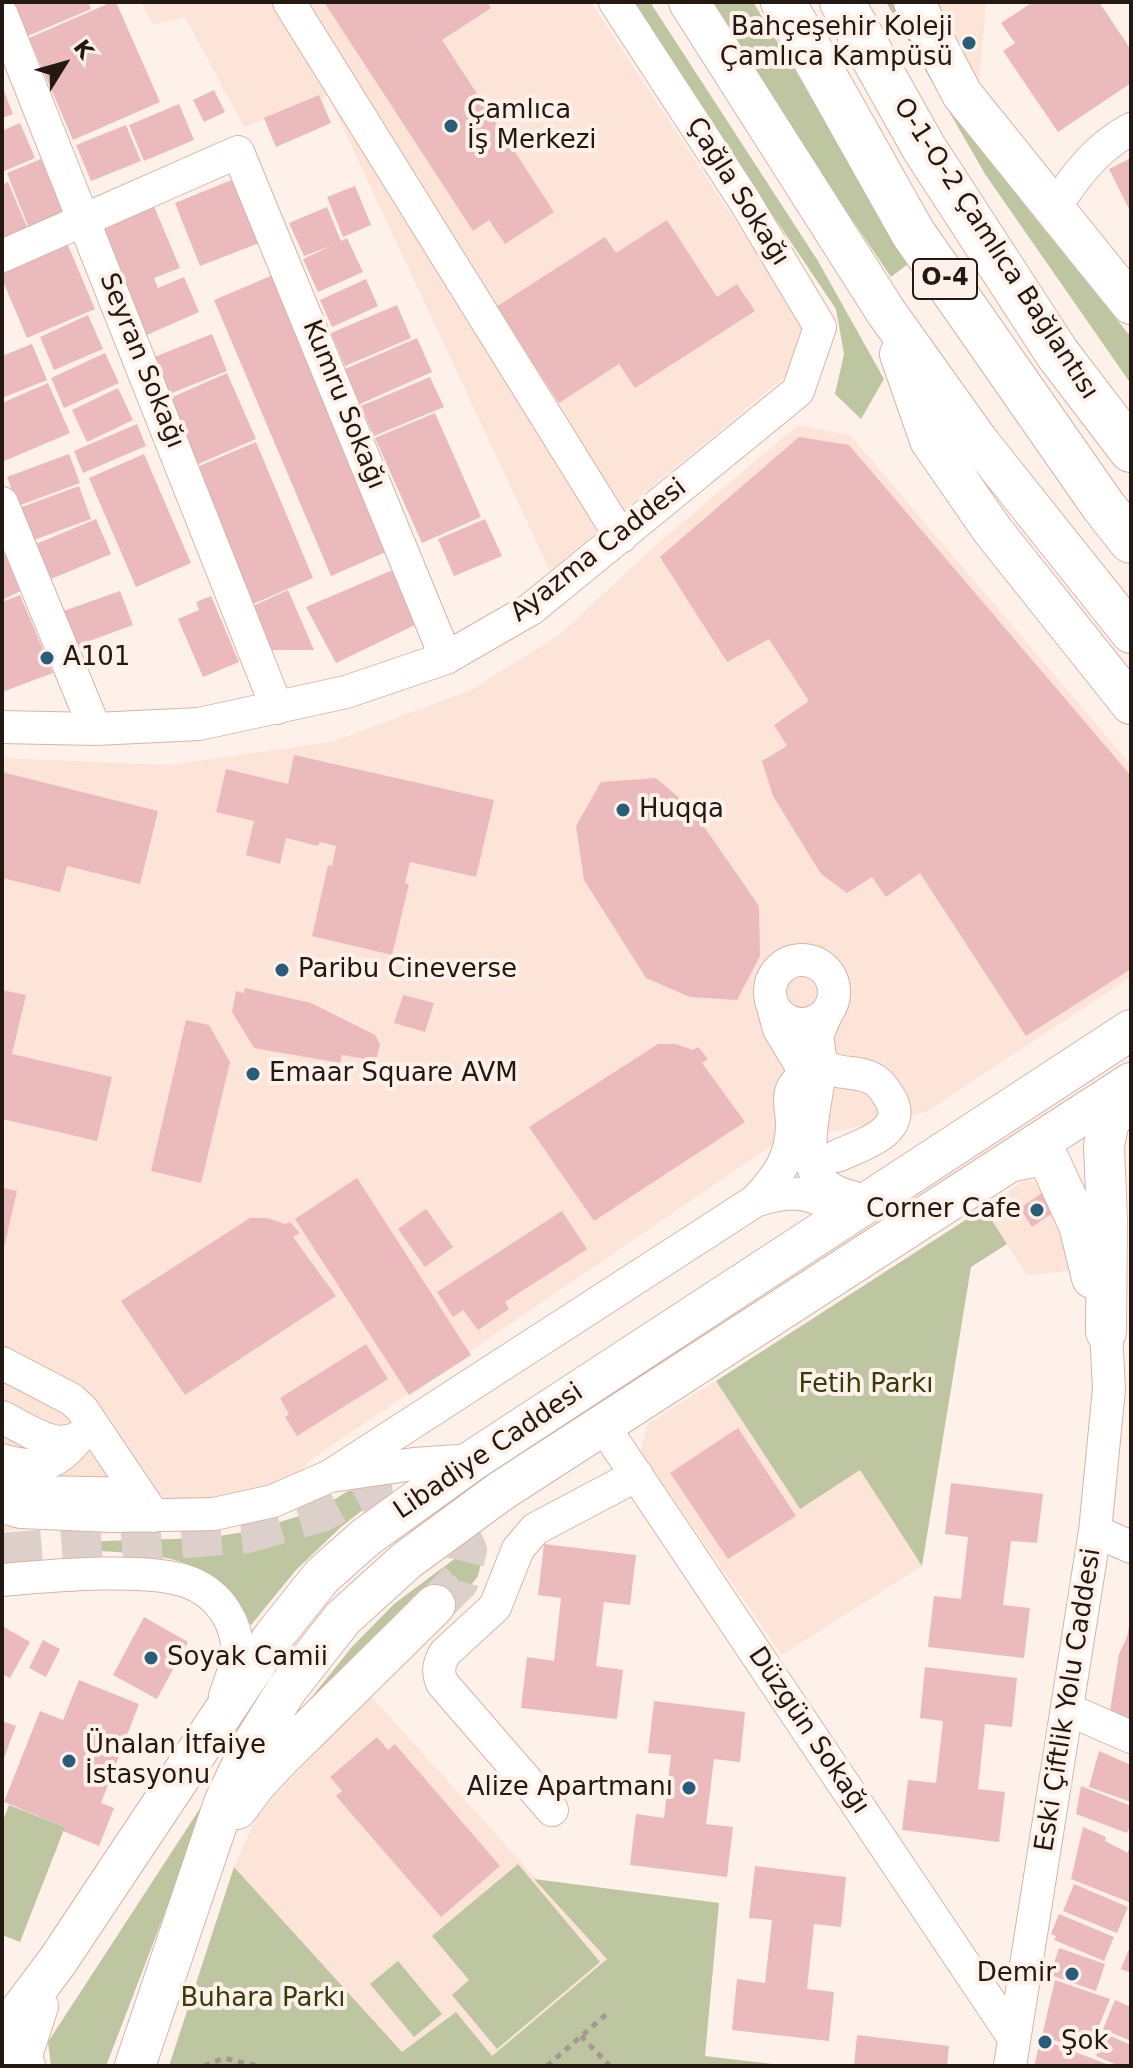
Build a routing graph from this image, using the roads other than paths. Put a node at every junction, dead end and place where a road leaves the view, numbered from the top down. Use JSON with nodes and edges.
{"nodes":[{"id":1,"x":289,"y":2,"type":"edge"},
{"id":2,"x":615,"y":2,"type":"edge"},
{"id":3,"x":689,"y":2,"type":"edge"},
{"id":4,"x":783,"y":2,"type":"edge"},
{"id":5,"x":842,"y":2,"type":"edge"},
{"id":6,"x":914,"y":2,"type":"edge"},
{"id":7,"x":2,"y":15,"type":"edge"},
{"id":8,"x":1131,"y":129,"type":"edge"},
{"id":9,"x":1053,"y":210,"type":"junction"},
{"id":10,"x":85,"y":220,"type":"junction"},
{"id":11,"x":2,"y":256,"type":"edge"},
{"id":12,"x":1131,"y":304,"type":"edge"},
{"id":13,"x":886,"y":312,"type":"junction"},
{"id":14,"x":798,"y":391,"type":"joint"},
{"id":15,"x":1131,"y":450,"type":"edge"},
{"id":16,"x":2,"y":503,"type":"edge"},
{"id":17,"x":621,"y":537,"type":"junction"},
{"id":18,"x":1131,"y":541,"type":"edge"},
{"id":19,"x":1131,"y":633,"type":"edge"},
{"id":20,"x":446,"y":658,"type":"junction"},
{"id":21,"x":1131,"y":704,"type":"edge"},
{"id":22,"x":277,"y":708,"type":"junction"},
{"id":23,"x":2,"y":727,"type":"edge"},
{"id":24,"x":95,"y":729,"type":"junction"},
{"id":25,"x":773,"y":1007,"type":"junction"},
{"id":26,"x":826,"y":1015,"type":"junction"},
{"id":27,"x":1131,"y":1030,"type":"edge"},
{"id":28,"x":821,"y":1064,"type":"junction"},
{"id":29,"x":1131,"y":1083,"type":"edge"},
{"id":30,"x":886,"y":1091,"type":"junction"},
{"id":31,"x":1131,"y":1094,"type":"edge"},
{"id":32,"x":815,"y":1110,"type":"junction"},
{"id":33,"x":1042,"y":1124,"type":"junction"},
{"id":34,"x":837,"y":1156,"type":"dead end"},
{"id":35,"x":755,"y":1201,"type":"junction"},
{"id":36,"x":861,"y":1207,"type":"junction"},
{"id":37,"x":1107,"y":1219,"type":"junction"},
{"id":38,"x":1106,"y":1332,"type":"junction"},
{"id":39,"x":2,"y":1363,"type":"edge"},
{"id":40,"x":1120,"y":1390,"type":"edge"},
{"id":41,"x":2,"y":1417,"type":"edge"},
{"id":42,"x":602,"y":1424,"type":"junction"},
{"id":43,"x":85,"y":1432,"type":"junction"},
{"id":44,"x":2,"y":1460,"type":"edge"},
{"id":45,"x":473,"y":1460,"type":"junction"},
{"id":46,"x":637,"y":1475,"type":"junction"},
{"id":47,"x":330,"y":1476,"type":"junction"},
{"id":48,"x":2,"y":1485,"type":"edge"},
{"id":49,"x":146,"y":1505,"type":"junction"},
{"id":50,"x":2,"y":1507,"type":"edge"},
{"id":51,"x":1095,"y":1531,"type":"junction"},
{"id":52,"x":1131,"y":1547,"type":"edge"},
{"id":53,"x":4,"y":1574,"type":"edge"},
{"id":54,"x":435,"y":1605,"type":"tunnel mouth"},
{"id":55,"x":1067,"y":1709,"type":"junction"},
{"id":56,"x":215,"y":1727,"type":"junction"},
{"id":57,"x":1131,"y":1737,"type":"edge"},
{"id":58,"x":552,"y":1810,"type":"dead end"},
{"id":59,"x":208,"y":1848,"type":"junction"},
{"id":60,"x":57,"y":1962,"type":"junction"},
{"id":61,"x":156,"y":2005,"type":"junction"},
{"id":62,"x":2,"y":2035,"type":"edge"},
{"id":63,"x":1012,"y":2052,"type":"edge"},
{"id":64,"x":25,"y":2066,"type":"edge"},
{"id":65,"x":122,"y":2066,"type":"edge"},
{"id":66,"x":135,"y":2066,"type":"edge"}],
"edges":[{"from":1,"to":17,"type":"street"},
{"from":2,"to":14,"type":"street","name":"Çağla Sokağı"},
{"from":3,"to":13,"type":"main road"},
{"from":4,"to":18,"type":"highway","name":"O-1-O-2 Çamlıca Bağlantısı","number":"O-4"},
{"from":5,"to":15,"type":"highway","name":"O-1-O-2 Çamlıca Bağlantısı","number":"O-4"},
{"from":6,"to":9,"type":"main road"},
{"from":7,"to":10,"type":"street","name":"Seyran Sokağı"},
{"from":8,"to":9,"type":"street"},
{"from":9,"to":12,"type":"main road"},
{"from":10,"to":11,"type":"street"},
{"from":10,"to":20,"type":"street","name":"Kumru Sokağı"},
{"from":10,"to":22,"type":"street","name":"Seyran Sokağı"},
{"from":13,"to":19,"type":"main road"},
{"from":13,"to":21,"type":"main road"},
{"from":14,"to":17,"type":"street","name":"Ayazma Caddesi"},
{"from":16,"to":24,"type":"street"},
{"from":17,"to":20,"type":"street","name":"Ayazma Caddesi"},
{"from":20,"to":22,"type":"street","name":"Ayazma Caddesi"},
{"from":22,"to":24,"type":"street","name":"Ayazma Caddesi"},
{"from":23,"to":24,"type":"street","name":"Ayazma Caddesi"},
{"from":25,"to":26,"type":"street"},
{"from":25,"to":26,"type":"street"},
{"from":25,"to":35,"type":"street"},
{"from":26,"to":28,"type":"street"},
{"from":27,"to":33,"type":"main road","name":"Libadiye Caddesi"},
{"from":28,"to":30,"type":"street"},
{"from":28,"to":32,"type":"street"},
{"from":29,"to":33,"type":"main road","name":"Libadiye Caddesi"},
{"from":30,"to":32,"type":"street"},
{"from":30,"to":34,"type":"street"},
{"from":31,"to":37,"type":"main road"},
{"from":32,"to":36,"type":"street"},
{"from":33,"to":36,"type":"main road","name":"Libadiye Caddesi"},
{"from":33,"to":37,"type":"main road"},
{"from":33,"to":38,"type":"main road"},
{"from":33,"to":42,"type":"main road","name":"Libadiye Caddesi"},
{"from":35,"to":36,"type":"street"},
{"from":35,"to":47,"type":"street"},
{"from":36,"to":45,"type":"main road","name":"Libadiye Caddesi"},
{"from":37,"to":38,"type":"main road"},
{"from":38,"to":40,"type":"street","name":"Eski Çiftlik Yolu Caddesi"},
{"from":39,"to":43,"type":"street"},
{"from":40,"to":51,"type":"street","name":"Eski Çiftlik Yolu Caddesi"},
{"from":41,"to":43,"type":"street"},
{"from":42,"to":46,"type":"street","name":"Düzgün Sokağı"},
{"from":42,"to":59,"type":"main road","name":"Libadiye Caddesi"},
{"from":43,"to":44,"type":"street"},
{"from":43,"to":49,"type":"street"},
{"from":45,"to":47,"type":"street"},
{"from":45,"to":56,"type":"main road","name":"Libadiye Caddesi"},
{"from":46,"to":58,"type":"street"},
{"from":46,"to":63,"type":"street","name":"Düzgün Sokağı"},
{"from":47,"to":49,"type":"street"},
{"from":48,"to":49,"type":"street"},
{"from":49,"to":50,"type":"street"},
{"from":51,"to":52,"type":"street"},
{"from":51,"to":55,"type":"street","name":"Eski Çiftlik Yolu Caddesi"},
{"from":53,"to":56,"type":"street"},
{"from":54,"to":59,"type":"main road"},
{"from":55,"to":57,"type":"street"},
{"from":55,"to":63,"type":"street","name":"Eski Çiftlik Yolu Caddesi"},
{"from":56,"to":60,"type":"main road","name":"Libadiye Caddesi"},
{"from":59,"to":61,"type":"main road","name":"Libadiye Caddesi"},
{"from":60,"to":62,"type":"main road","name":"Libadiye Caddesi"},
{"from":60,"to":64,"type":"main road"},
{"from":61,"to":65,"type":"main road"},
{"from":61,"to":66,"type":"main road","name":"Libadiye Caddesi"}]}
